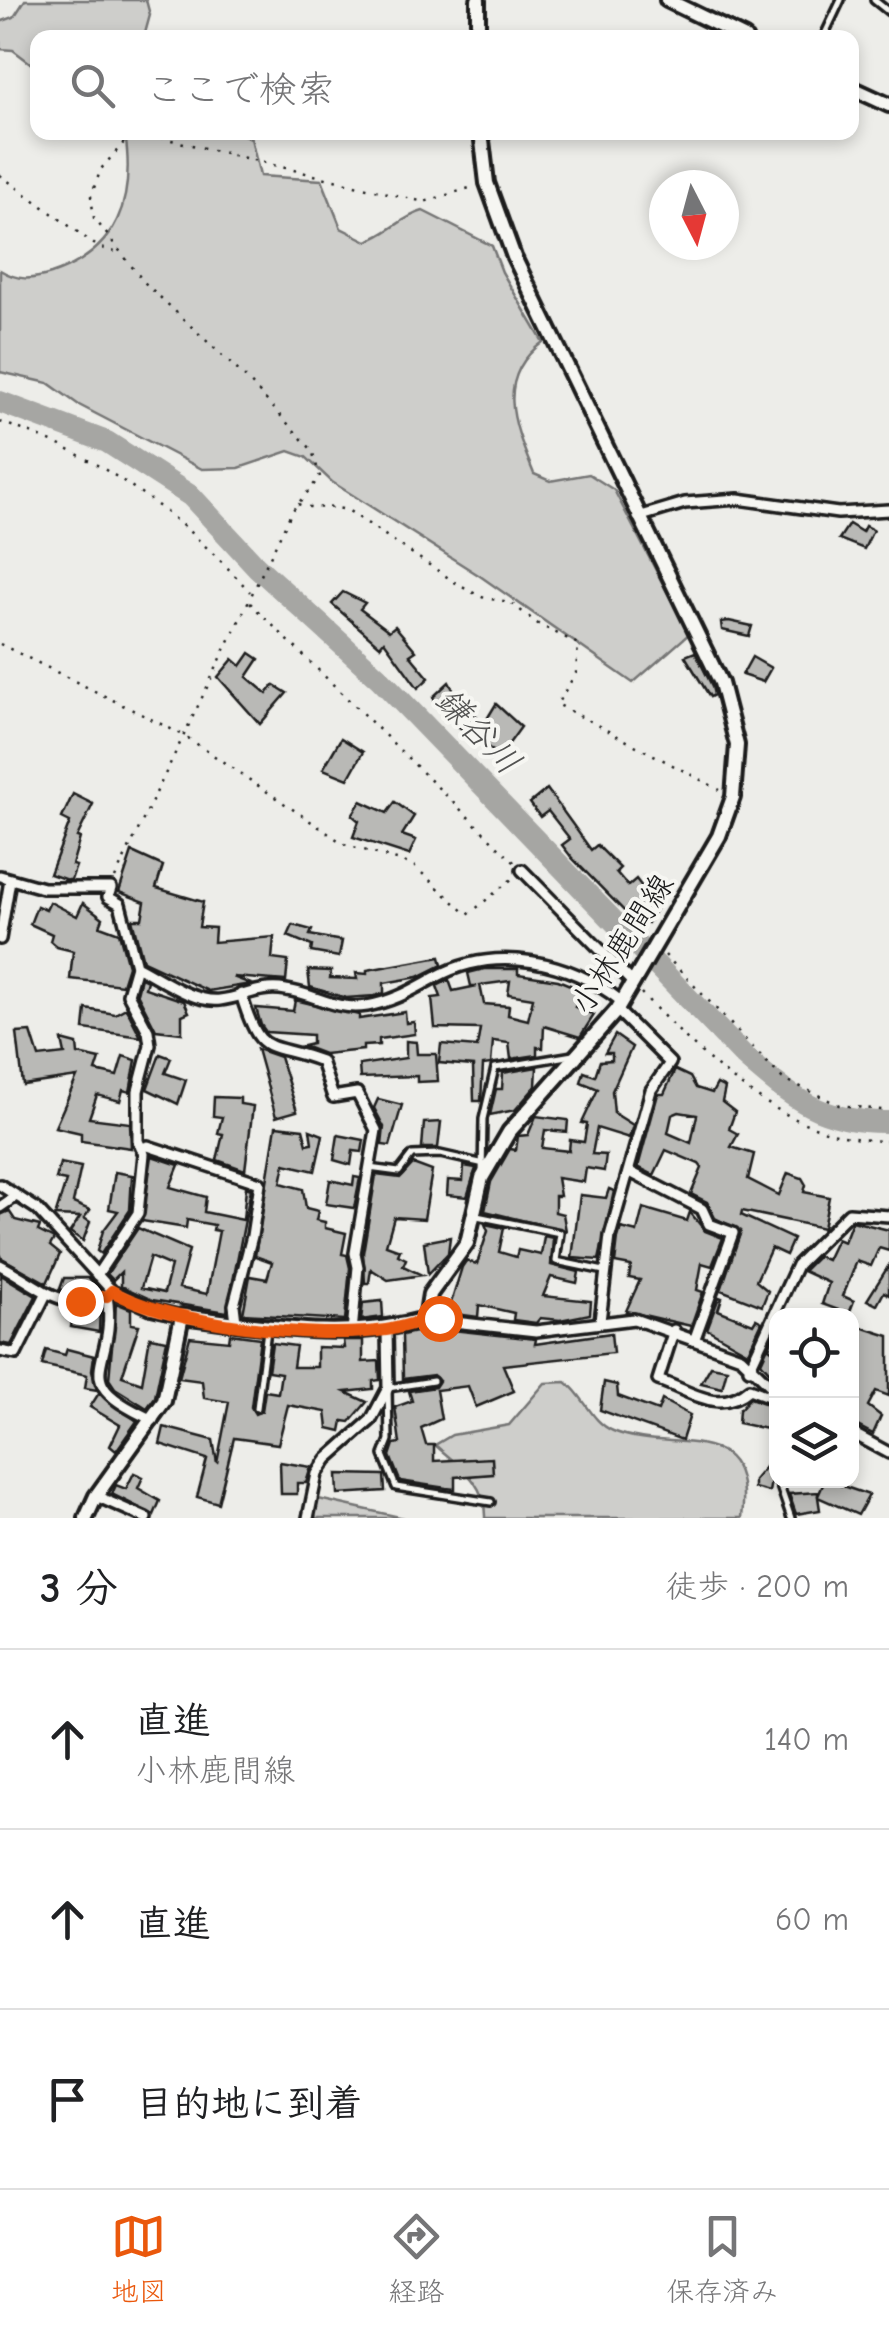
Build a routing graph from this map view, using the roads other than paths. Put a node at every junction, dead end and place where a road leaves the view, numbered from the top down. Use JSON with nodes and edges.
{"nodes":[{"id":1,"x":478,"y":0,"type":"edge"},
{"id":2,"x":667,"y":0,"type":"edge"},
{"id":3,"x":842,"y":0,"type":"edge"},
{"id":4,"x":874,"y":0,"type":"edge"},
{"id":5,"x":889,"y":12,"type":"edge"},
{"id":6,"x":478,"y":30,"type":"edge"},
{"id":7,"x":728,"y":30,"type":"edge"},
{"id":8,"x":827,"y":30,"type":"edge"},
{"id":9,"x":859,"y":91,"type":"edge"},
{"id":10,"x":889,"y":105,"type":"edge"},
{"id":11,"x":482,"y":140,"type":"edge"},
{"id":12,"x":889,"y":510,"type":"edge"},
{"id":13,"x":638,"y":518,"type":"junction"},
{"id":14,"x":522,"y":870,"type":"road end"},
{"id":15,"x":5,"y":878,"type":"edge"},
{"id":16,"x":0,"y":939,"type":"edge"},
{"id":17,"x":136,"y":966,"type":"junction"},
{"id":18,"x":632,"y":979,"type":"junction"},
{"id":19,"x":241,"y":994,"type":"junction"},
{"id":20,"x":619,"y":1006,"type":"junction"},
{"id":21,"x":581,"y":1053,"type":"junction"},
{"id":22,"x":141,"y":1148,"type":"junction"},
{"id":23,"x":480,"y":1163,"type":"junction"},
{"id":24,"x":369,"y":1168,"type":"junction"},
{"id":25,"x":630,"y":1172,"type":"junction"},
{"id":26,"x":482,"y":1178,"type":"junction"},
{"id":27,"x":0,"y":1185,"type":"edge"},
{"id":28,"x":16,"y":1196,"type":"junction"},
{"id":29,"x":0,"y":1208,"type":"edge"},
{"id":30,"x":474,"y":1215,"type":"junction"},
{"id":31,"x":889,"y":1216,"type":"edge"},
{"id":32,"x":0,"y":1265,"type":"edge"},
{"id":33,"x":604,"y":1271,"type":"junction"},
{"id":34,"x":97,"y":1275,"type":"junction"},
{"id":35,"x":109,"y":1294,"type":"junction"},
{"id":36,"x":45,"y":1296,"type":"junction"},
{"id":37,"x":182,"y":1316,"type":"junction"},
{"id":38,"x":426,"y":1320,"type":"junction"},
{"id":39,"x":236,"y":1322,"type":"junction"},
{"id":40,"x":600,"y":1322,"type":"junction"},
{"id":41,"x":267,"y":1327,"type":"junction"},
{"id":42,"x":387,"y":1330,"type":"junction"},
{"id":43,"x":674,"y":1330,"type":"junction"},
{"id":44,"x":352,"y":1332,"type":"junction"},
{"id":45,"x":696,"y":1338,"type":"junction"},
{"id":46,"x":0,"y":1351,"type":"edge"},
{"id":47,"x":749,"y":1369,"type":"junction"},
{"id":48,"x":433,"y":1381,"type":"dead end"},
{"id":49,"x":388,"y":1388,"type":"junction"},
{"id":50,"x":769,"y":1388,"type":"edge"},
{"id":51,"x":769,"y":1393,"type":"edge"},
{"id":52,"x":257,"y":1408,"type":"dead end"},
{"id":53,"x":153,"y":1420,"type":"junction"},
{"id":54,"x":859,"y":1438,"type":"edge"},
{"id":55,"x":889,"y":1453,"type":"edge"},
{"id":56,"x":781,"y":1488,"type":"edge"},
{"id":57,"x":96,"y":1496,"type":"junction"},
{"id":58,"x":492,"y":1502,"type":"dead end"},
{"id":59,"x":86,"y":1518,"type":"edge"},
{"id":60,"x":146,"y":1518,"type":"edge"},
{"id":61,"x":308,"y":1518,"type":"edge"},
{"id":62,"x":791,"y":1518,"type":"edge"}],
"edges":[{"from":1,"to":6,"type":"main road"},
{"from":2,"to":7,"type":"main road"},
{"from":3,"to":8,"type":"lane"},
{"from":4,"to":5,"type":"lane"},
{"from":9,"to":10,"type":"main road"},
{"from":11,"to":13,"type":"main road","name":"小林鹿間線"},
{"from":12,"to":13,"type":"street"},
{"from":13,"to":18,"type":"main road","name":"小林鹿間線"},
{"from":14,"to":18,"type":"street"},
{"from":15,"to":16,"type":"street"},
{"from":15,"to":17,"type":"street"},
{"from":17,"to":19,"type":"street"},
{"from":17,"to":22,"type":"street"},
{"from":18,"to":20,"type":"main road","name":"小林鹿間線"},
{"from":19,"to":20,"type":"street"},
{"from":19,"to":24,"type":"street"},
{"from":20,"to":21,"type":"main road","name":"小林鹿間線"},
{"from":20,"to":25,"type":"street"},
{"from":21,"to":23,"type":"lane"},
{"from":21,"to":26,"type":"main road","name":"小林鹿間線"},
{"from":22,"to":34,"type":"street"},
{"from":22,"to":39,"type":"street"},
{"from":23,"to":24,"type":"lane"},
{"from":23,"to":26,"type":"lane"},
{"from":24,"to":44,"type":"street"},
{"from":25,"to":33,"type":"street"},
{"from":25,"to":45,"type":"street"},
{"from":26,"to":30,"type":"main road","name":"小林鹿間線"},
{"from":27,"to":28,"type":"street"},
{"from":28,"to":29,"type":"street"},
{"from":28,"to":34,"type":"street"},
{"from":30,"to":33,"type":"lane"},
{"from":30,"to":38,"type":"main road","name":"小林鹿間線"},
{"from":31,"to":47,"type":"street"},
{"from":32,"to":36,"type":"street"},
{"from":33,"to":40,"type":"street"},
{"from":34,"to":35,"type":"street"},
{"from":35,"to":36,"type":"street"},
{"from":35,"to":37,"type":"street"},
{"from":35,"to":53,"type":"street"},
{"from":36,"to":46,"type":"street"},
{"from":37,"to":39,"type":"main road"},
{"from":37,"to":53,"type":"main road"},
{"from":38,"to":40,"type":"street"},
{"from":38,"to":42,"type":"main road"},
{"from":39,"to":41,"type":"main road"},
{"from":40,"to":43,"type":"street"},
{"from":41,"to":44,"type":"main road"},
{"from":41,"to":52,"type":"lane"},
{"from":42,"to":44,"type":"main road"},
{"from":42,"to":49,"type":"street"},
{"from":43,"to":45,"type":"street"},
{"from":43,"to":51,"type":"street"},
{"from":45,"to":47,"type":"street"},
{"from":47,"to":50,"type":"street"},
{"from":48,"to":49,"type":"lane"},
{"from":49,"to":58,"type":"lane"},
{"from":49,"to":61,"type":"street"},
{"from":53,"to":57,"type":"main road"},
{"from":54,"to":55,"type":"street"},
{"from":56,"to":62,"type":"lane"},
{"from":57,"to":59,"type":"main road"},
{"from":57,"to":60,"type":"street"}]}
